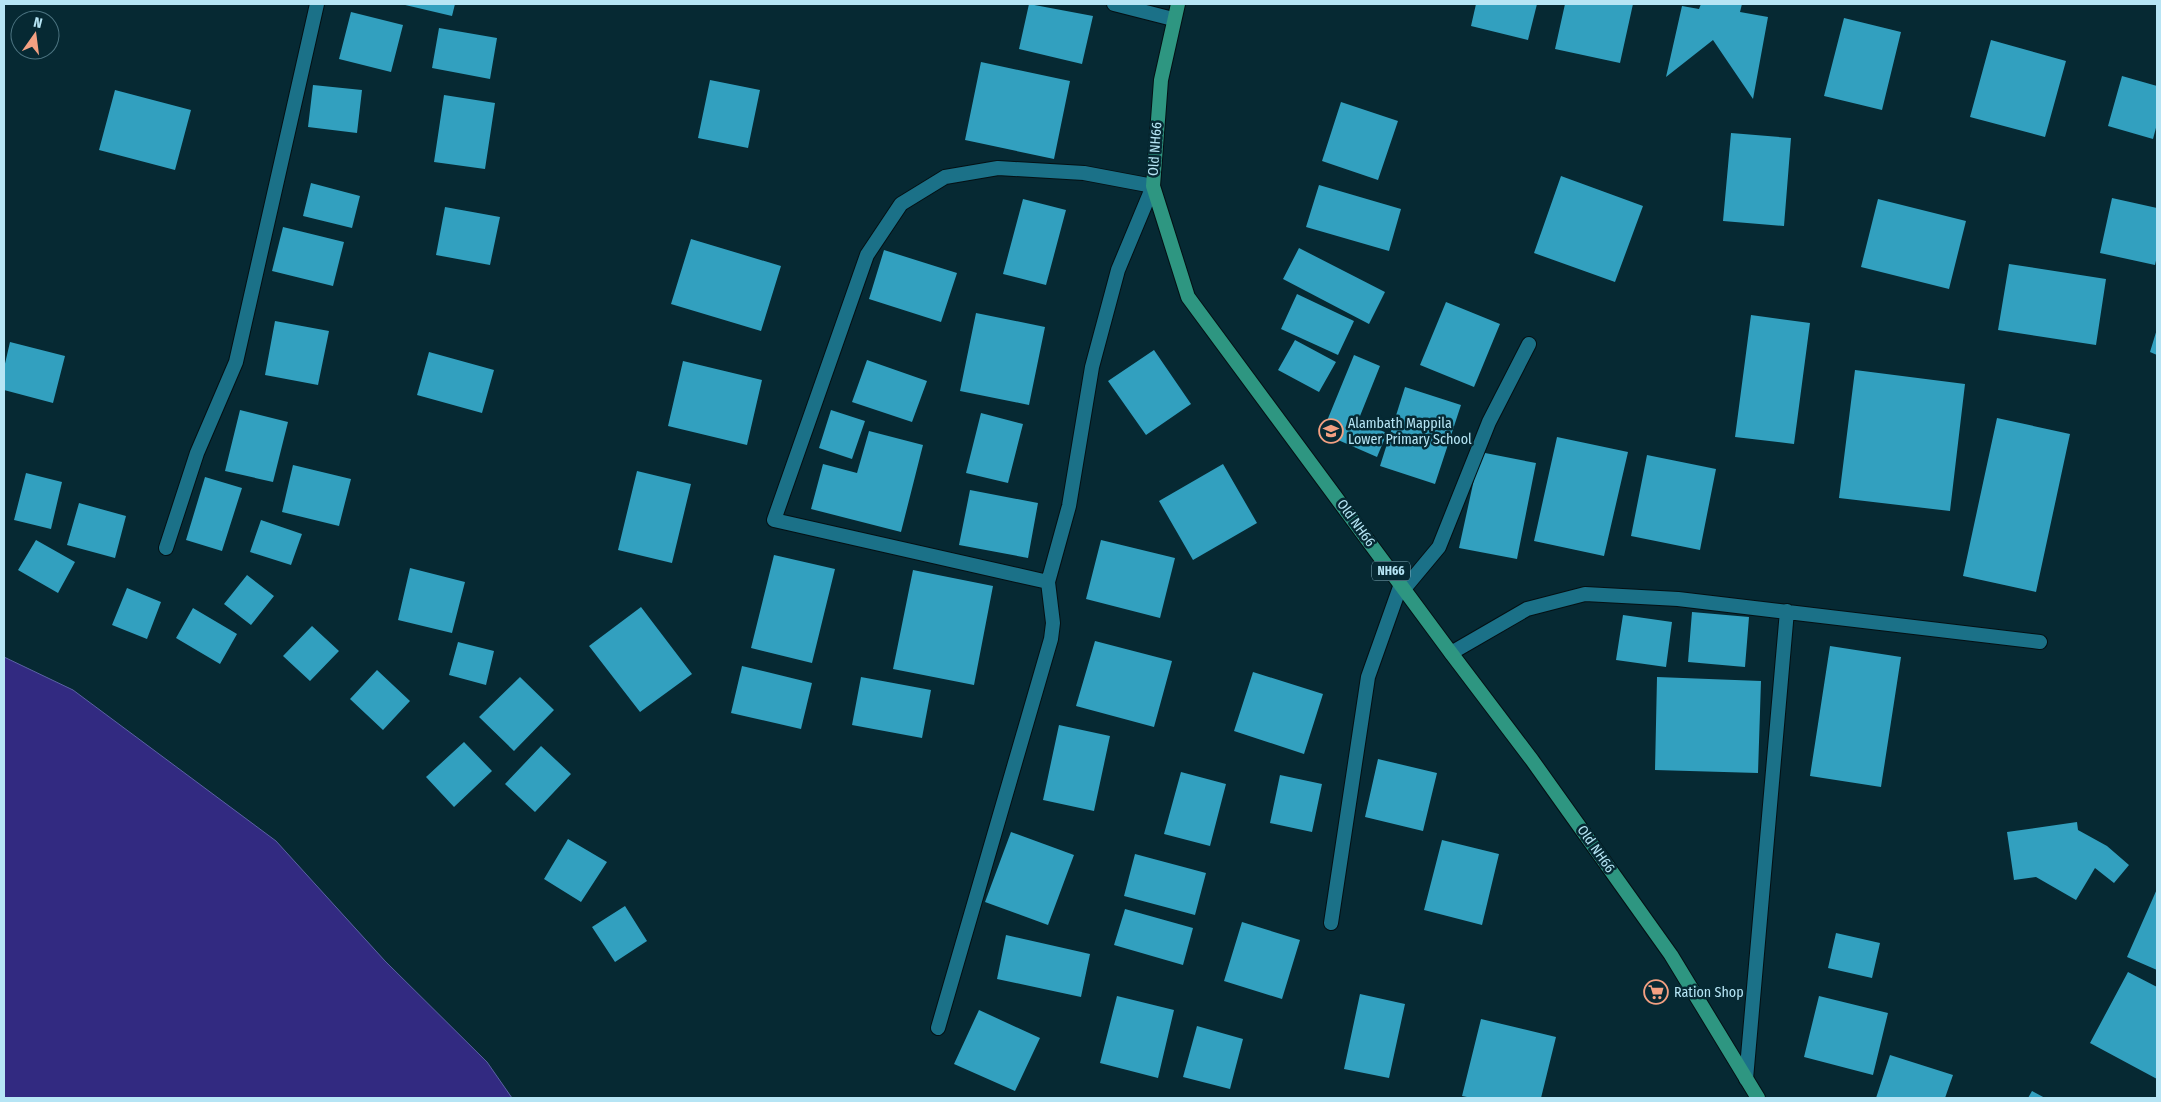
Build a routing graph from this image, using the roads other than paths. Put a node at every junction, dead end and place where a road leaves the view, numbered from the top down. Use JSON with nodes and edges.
{"nodes":[{"id":1,"x":317,"y":4,"type":"edge"},
{"id":2,"x":1114,"y":4,"type":"edge"},
{"id":3,"x":1178,"y":4,"type":"edge"},
{"id":4,"x":1174,"y":19,"type":"junction"},
{"id":5,"x":1153,"y":186,"type":"junction"},
{"id":6,"x":1529,"y":344,"type":"dead end"},
{"id":7,"x":166,"y":548,"type":"dead end"},
{"id":8,"x":1048,"y":582,"type":"junction"},
{"id":9,"x":1402,"y":587,"type":"junction"},
{"id":10,"x":1787,"y":611,"type":"junction"},
{"id":11,"x":2040,"y":642,"type":"dead end"},
{"id":12,"x":1451,"y":653,"type":"junction"},
{"id":13,"x":1331,"y":923,"type":"dead end"},
{"id":14,"x":938,"y":1028,"type":"dead end"},
{"id":15,"x":1746,"y":1079,"type":"junction"},
{"id":16,"x":1758,"y":1098,"type":"edge"}],
"edges":[{"from":1,"to":7,"type":"street"},
{"from":2,"to":4,"type":"street"},
{"from":3,"to":4,"type":"main road","name":"Old NH66","number":"NH66"},
{"from":4,"to":5,"type":"main road","name":"Old NH66","number":"NH66"},
{"from":5,"to":8,"type":"street"},
{"from":5,"to":8,"type":"street"},
{"from":5,"to":9,"type":"main road","name":"Old NH66","number":"NH66"},
{"from":6,"to":9,"type":"street"},
{"from":8,"to":14,"type":"street"},
{"from":9,"to":12,"type":"main road","name":"Old NH66","number":"NH66"},
{"from":9,"to":13,"type":"street"},
{"from":10,"to":11,"type":"street"},
{"from":10,"to":12,"type":"street"},
{"from":10,"to":15,"type":"street"},
{"from":12,"to":15,"type":"main road","name":"Old NH66","number":"NH66"},
{"from":15,"to":16,"type":"main road","name":"Old NH66","number":"NH66"}]}
